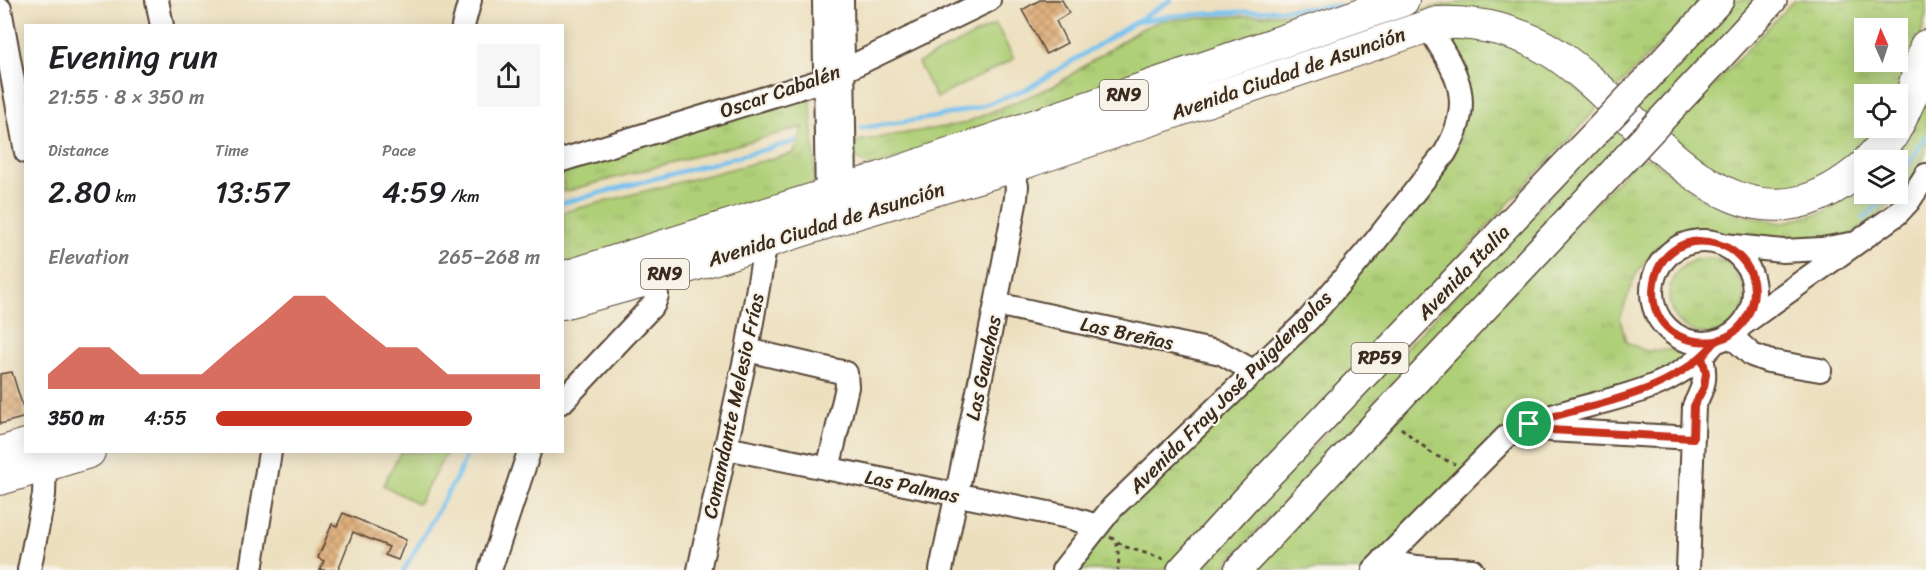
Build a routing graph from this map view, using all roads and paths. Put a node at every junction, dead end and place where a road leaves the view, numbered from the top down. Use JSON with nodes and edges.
{"nodes":[{"id":1,"x":157,"y":0,"type":"edge"},
{"id":2,"x":470,"y":0,"type":"edge"},
{"id":3,"x":824,"y":0,"type":"edge"},
{"id":4,"x":842,"y":0,"type":"edge"},
{"id":5,"x":989,"y":0,"type":"edge"},
{"id":6,"x":1403,"y":0,"type":"edge"},
{"id":7,"x":1720,"y":0,"type":"edge"},
{"id":8,"x":1773,"y":0,"type":"edge"},
{"id":9,"x":0,"y":9,"type":"edge"},
{"id":10,"x":162,"y":24,"type":"edge"},
{"id":11,"x":464,"y":24,"type":"edge"},
{"id":12,"x":1427,"y":25,"type":"junction"},
{"id":13,"x":1926,"y":46,"type":"edge"},
{"id":14,"x":834,"y":75,"type":"junction"},
{"id":15,"x":1908,"y":103,"type":"edge"},
{"id":16,"x":1889,"y":138,"type":"edge"},
{"id":17,"x":24,"y":141,"type":"edge"},
{"id":18,"x":1878,"y":150,"type":"edge"},
{"id":19,"x":564,"y":159,"type":"edge"},
{"id":20,"x":1011,"y":166,"type":"junction"},
{"id":21,"x":1854,"y":174,"type":"edge"},
{"id":22,"x":1926,"y":175,"type":"edge"},
{"id":23,"x":838,"y":205,"type":"junction"},
{"id":24,"x":766,"y":242,"type":"junction"},
{"id":25,"x":1858,"y":243,"type":"junction"},
{"id":26,"x":1724,"y":245,"type":"junction"},
{"id":27,"x":564,"y":277,"type":"edge"},
{"id":28,"x":653,"y":278,"type":"junction"},
{"id":29,"x":564,"y":302,"type":"edge"},
{"id":30,"x":996,"y":304,"type":"junction"},
{"id":31,"x":1722,"y":340,"type":"junction"},
{"id":32,"x":747,"y":350,"type":"junction"},
{"id":33,"x":1820,"y":370,"type":"dead end"},
{"id":34,"x":1255,"y":372,"type":"junction"},
{"id":35,"x":564,"y":400,"type":"edge"},
{"id":36,"x":1384,"y":415,"type":"junction"},
{"id":37,"x":1529,"y":424,"type":"junction"},
{"id":38,"x":1693,"y":438,"type":"junction"},
{"id":39,"x":726,"y":448,"type":"junction"},
{"id":40,"x":0,"y":453,"type":"edge"},
{"id":41,"x":71,"y":453,"type":"edge"},
{"id":42,"x":270,"y":453,"type":"edge"},
{"id":43,"x":529,"y":453,"type":"edge"},
{"id":44,"x":35,"y":455,"type":"edge"},
{"id":45,"x":828,"y":469,"type":"junction"},
{"id":46,"x":1474,"y":470,"type":"junction"},
{"id":47,"x":0,"y":479,"type":"edge"},
{"id":48,"x":957,"y":495,"type":"junction"},
{"id":49,"x":1097,"y":526,"type":"junction"},
{"id":50,"x":1116,"y":542,"type":"junction"},
{"id":51,"x":1379,"y":565,"type":"edge"},
{"id":52,"x":1186,"y":566,"type":"edge"},
{"id":53,"x":29,"y":570,"type":"edge"},
{"id":54,"x":251,"y":570,"type":"edge"},
{"id":55,"x":490,"y":570,"type":"edge"},
{"id":56,"x":699,"y":570,"type":"edge"},
{"id":57,"x":941,"y":570,"type":"edge"},
{"id":58,"x":1063,"y":570,"type":"edge"},
{"id":59,"x":1118,"y":570,"type":"edge"},
{"id":60,"x":1238,"y":570,"type":"edge"},
{"id":61,"x":1472,"y":570,"type":"edge"},
{"id":62,"x":1688,"y":570,"type":"edge"}],
"edges":[{"from":1,"to":10,"type":"street"},
{"from":2,"to":11,"type":"street"},
{"from":3,"to":14,"type":"street"},
{"from":4,"to":14,"type":"street"},
{"from":5,"to":14,"type":"street","name":"Oscar Cabalén"},
{"from":6,"to":23,"type":"highway","name":"Avenida Ciudad de Asunción","number":"RN9"},
{"from":7,"to":52,"type":"main road","name":"Avenida Italia","number":"RP59","bridge":true},
{"from":8,"to":36,"type":"main road","name":"Avenida Italia","number":"RP59","bridge":true},
{"from":9,"to":17,"type":"street"},
{"from":12,"to":20,"type":"highway","name":"Avenida Ciudad de Asunción","number":"RN9"},
{"from":12,"to":21,"type":"highway","name":"Avenida Ciudad de Asunción","number":"RN9"},
{"from":12,"to":34,"type":"street","name":"Avenida Fray José Puigdengolas"},
{"from":13,"to":15,"type":"highway"},
{"from":14,"to":19,"type":"street","name":"Oscar Cabalén"},
{"from":14,"to":23,"type":"street"},
{"from":16,"to":18,"type":"highway"},
{"from":20,"to":23,"type":"highway","name":"Avenida Ciudad de Asunción","number":"RN9"},
{"from":20,"to":30,"type":"street","name":"Las Gauchas"},
{"from":22,"to":25,"type":"street"},
{"from":23,"to":24,"type":"highway","name":"Avenida Ciudad de Asunción","number":"RN9"},
{"from":23,"to":27,"type":"highway","name":"Avenida Ciudad de Asunción","number":"RN9"},
{"from":24,"to":28,"type":"highway","name":"Avenida Ciudad de Asunción","number":"RN9"},
{"from":24,"to":32,"type":"street","name":"Comandante Melesio Frías"},
{"from":25,"to":26,"type":"street"},
{"from":25,"to":31,"type":"street"},
{"from":26,"to":31,"type":"street"},
{"from":26,"to":31,"type":"street"},
{"from":28,"to":29,"type":"highway","name":"Avenida Ciudad de Asunción","number":"RN9"},
{"from":28,"to":35,"type":"street"},
{"from":30,"to":34,"type":"street","name":"Las Breñas"},
{"from":30,"to":48,"type":"street","name":"Las Gauchas"},
{"from":31,"to":33,"type":"street"},
{"from":31,"to":37,"type":"street"},
{"from":31,"to":38,"type":"street"},
{"from":32,"to":39,"type":"street","name":"Comandante Melesio Frías"},
{"from":32,"to":45,"type":"street"},
{"from":34,"to":49,"type":"street","name":"Avenida Fray José Puigdengolas"},
{"from":36,"to":46,"type":"path"},
{"from":36,"to":60,"type":"main road","name":"Avenida Italia","number":"RP59"},
{"from":37,"to":38,"type":"street"},
{"from":37,"to":46,"type":"street"},
{"from":38,"to":62,"type":"street"},
{"from":39,"to":45,"type":"street","name":"Las Palmas"},
{"from":39,"to":56,"type":"street","name":"Comandante Melesio Frías"},
{"from":40,"to":44,"type":"highway"},
{"from":41,"to":44,"type":"highway"},
{"from":42,"to":54,"type":"street"},
{"from":43,"to":55,"type":"street"},
{"from":44,"to":47,"type":"highway"},
{"from":44,"to":53,"type":"street"},
{"from":45,"to":48,"type":"street","name":"Las Palmas"},
{"from":46,"to":51,"type":"street"},
{"from":48,"to":49,"type":"street","name":"Las Palmas"},
{"from":48,"to":57,"type":"street","name":"Las Gauchas"},
{"from":49,"to":50,"type":"path"},
{"from":49,"to":58,"type":"street","name":"Avenida Fray José Puigdengolas"},
{"from":50,"to":52,"type":"path"},
{"from":50,"to":59,"type":"path"},
{"from":51,"to":61,"type":"street"}]}
